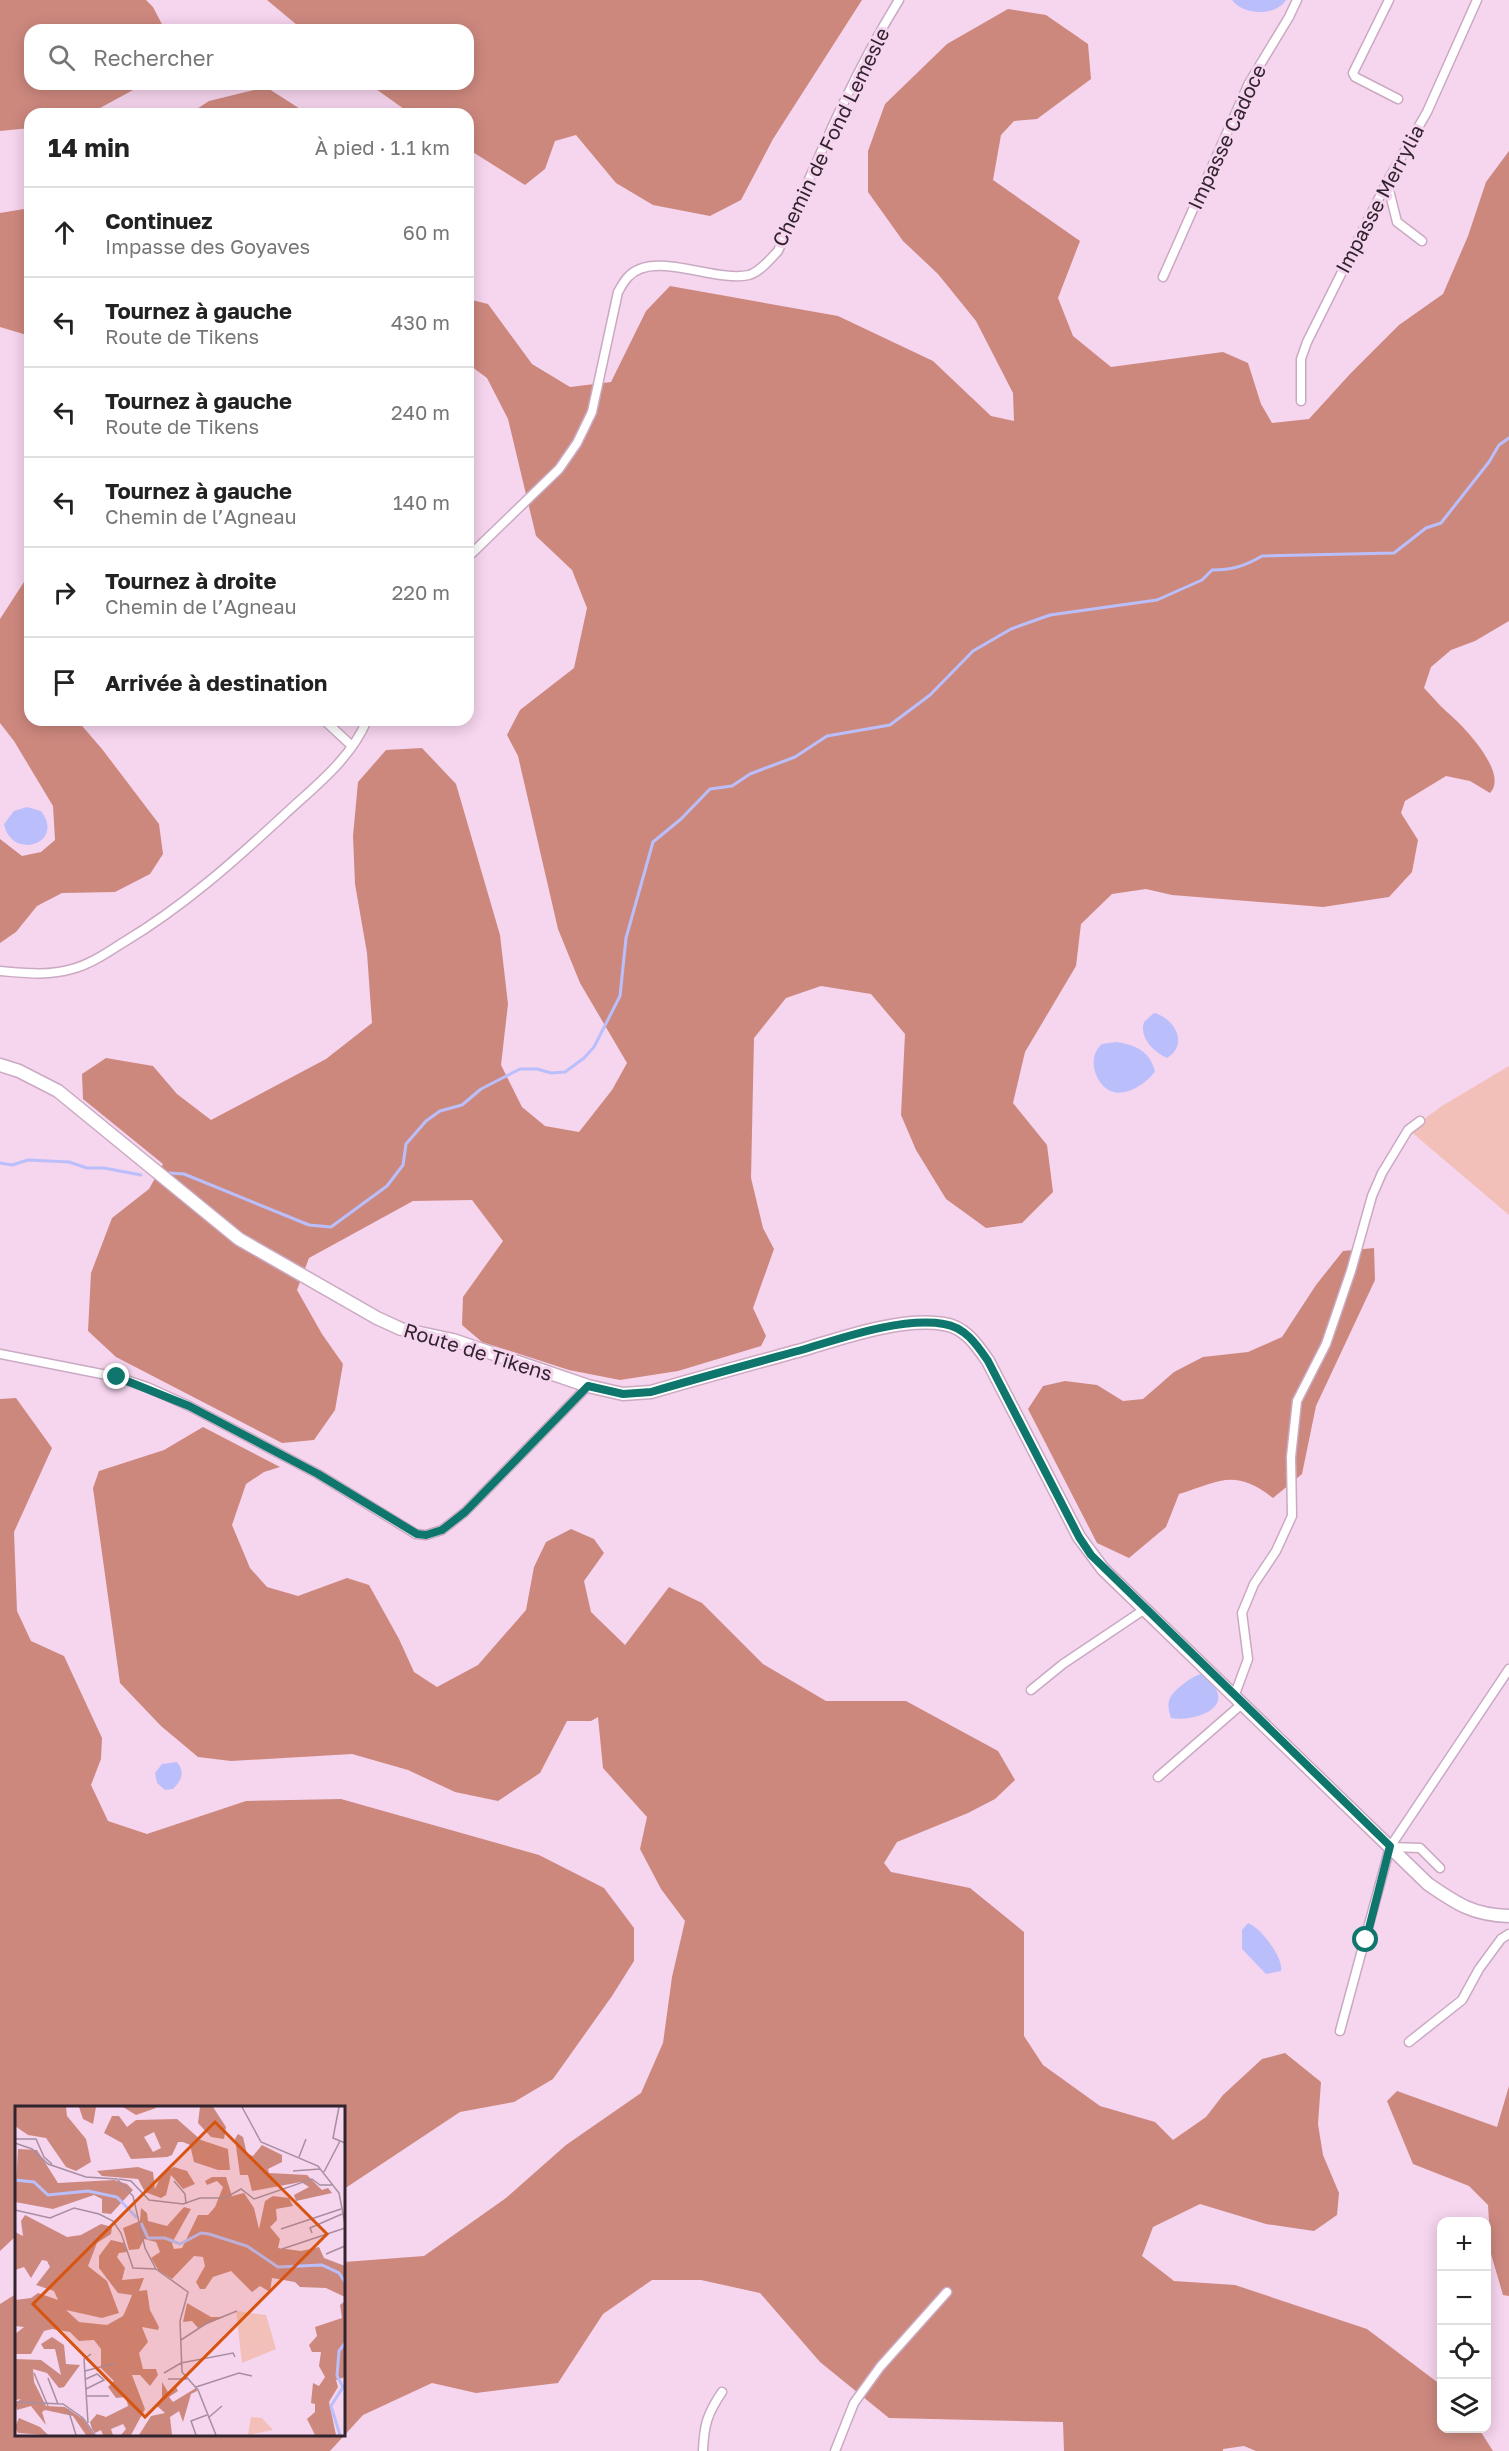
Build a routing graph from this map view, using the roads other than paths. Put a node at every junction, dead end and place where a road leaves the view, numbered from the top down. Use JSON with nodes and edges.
{"nodes":[{"id":1,"x":900,"y":0,"type":"edge"},
{"id":2,"x":1297,"y":0,"type":"edge"},
{"id":3,"x":1389,"y":0,"type":"edge"},
{"id":4,"x":1477,"y":0,"type":"edge"},
{"id":5,"x":1398,"y":99,"type":"dead end"},
{"id":6,"x":1387,"y":182,"type":"junction"},
{"id":7,"x":1422,"y":241,"type":"dead end"},
{"id":8,"x":1163,"y":277,"type":"dead end"},
{"id":9,"x":1301,"y":401,"type":"dead end"},
{"id":10,"x":474,"y":551,"type":"edge"},
{"id":11,"x":330,"y":726,"type":"edge"},
{"id":12,"x":364,"y":726,"type":"edge"},
{"id":13,"x":352,"y":746,"type":"junction"},
{"id":14,"x":0,"y":971,"type":"edge"},
{"id":15,"x":0,"y":1065,"type":"edge"},
{"id":16,"x":1420,"y":1121,"type":"dead end"},
{"id":17,"x":0,"y":1354,"type":"edge"},
{"id":18,"x":588,"y":1386,"type":"junction"},
{"id":19,"x":1145,"y":1609,"type":"junction"},
{"id":20,"x":1509,"y":1669,"type":"edge"},
{"id":21,"x":1031,"y":1690,"type":"dead end"},
{"id":22,"x":1239,"y":1699,"type":"junction"},
{"id":23,"x":1158,"y":1777,"type":"dead end"},
{"id":24,"x":1390,"y":1846,"type":"junction"},
{"id":25,"x":1440,"y":1868,"type":"dead end"},
{"id":26,"x":1509,"y":1916,"type":"edge"},
{"id":27,"x":1509,"y":1934,"type":"edge"},
{"id":28,"x":1340,"y":2031,"type":"dead end"},
{"id":29,"x":1409,"y":2042,"type":"dead end"},
{"id":30,"x":947,"y":2292,"type":"dead end"},
{"id":31,"x":722,"y":2392,"type":"dead end"},
{"id":32,"x":703,"y":2451,"type":"edge"},
{"id":33,"x":835,"y":2451,"type":"edge"}],
"edges":[{"from":1,"to":10,"type":"street","name":"Chemin de Fond Lemesle"},
{"from":2,"to":8,"type":"street","name":"Impasse Cadoce"},
{"from":3,"to":5,"type":"street"},
{"from":4,"to":6,"type":"street","name":"Impasse Merrylia"},
{"from":6,"to":7,"type":"street"},
{"from":6,"to":9,"type":"street","name":"Impasse Merrylia"},
{"from":11,"to":13,"type":"street"},
{"from":12,"to":13,"type":"street"},
{"from":13,"to":14,"type":"street"},
{"from":15,"to":18,"type":"street","name":"Route de Tikens"},
{"from":16,"to":22,"type":"street"},
{"from":17,"to":18,"type":"street"},
{"from":18,"to":19,"type":"street","name":"Route de Tikens"},
{"from":19,"to":21,"type":"street"},
{"from":19,"to":22,"type":"street","name":"Route de Tikens"},
{"from":20,"to":24,"type":"street"},
{"from":22,"to":23,"type":"street"},
{"from":22,"to":24,"type":"street","name":"Route de Tikens"},
{"from":24,"to":25,"type":"street"},
{"from":24,"to":26,"type":"street","name":"Route de Tikens"},
{"from":24,"to":28,"type":"street"},
{"from":27,"to":29,"type":"street"},
{"from":30,"to":33,"type":"street"},
{"from":31,"to":32,"type":"street"}]}
